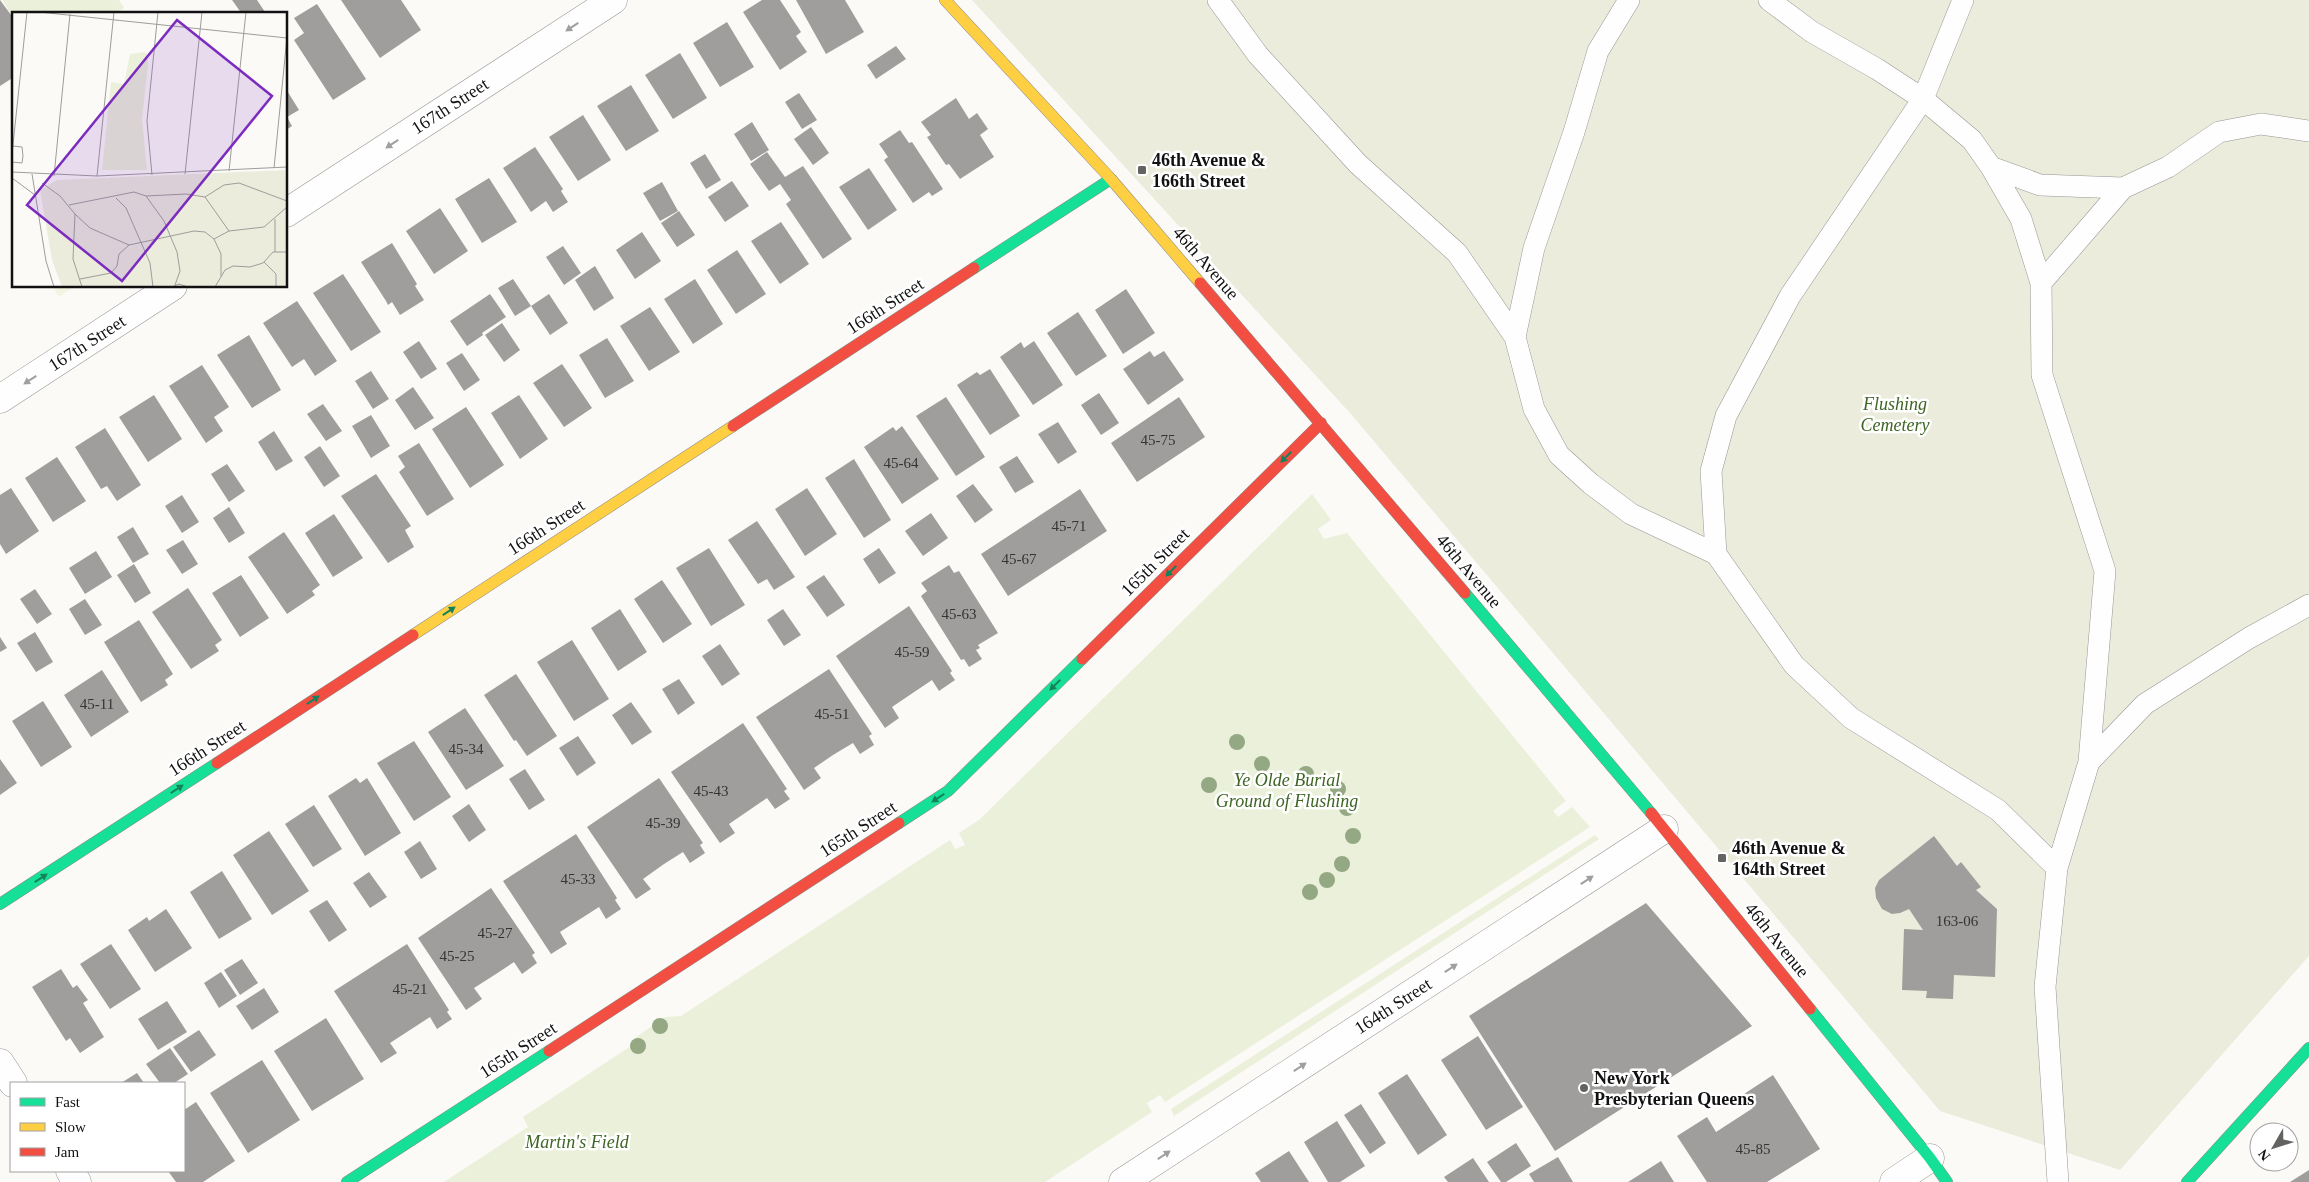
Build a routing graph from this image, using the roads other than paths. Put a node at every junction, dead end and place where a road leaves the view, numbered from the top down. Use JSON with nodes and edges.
{"nodes":[{"id":1,"x":613,"y":0,"type":"edge"},
{"id":2,"x":945,"y":0,"type":"edge"},
{"id":3,"x":1218,"y":0,"type":"edge"},
{"id":4,"x":1629,"y":0,"type":"edge"},
{"id":5,"x":1769,"y":0,"type":"edge"},
{"id":6,"x":1964,"y":0,"type":"edge"},
{"id":7,"x":1923,"y":99,"type":"junction"},
{"id":8,"x":2309,"y":131,"type":"edge"},
{"id":9,"x":1991,"y":167,"type":"junction"},
{"id":10,"x":1111,"y":179,"type":"junction"},
{"id":11,"x":2124,"y":188,"type":"junction"},
{"id":12,"x":288,"y":212,"type":"edge"},
{"id":13,"x":2041,"y":282,"type":"junction"},
{"id":14,"x":170,"y":288,"type":"edge"},
{"id":15,"x":1515,"y":337,"type":"junction"},
{"id":16,"x":0,"y":399,"type":"edge"},
{"id":17,"x":1321,"y":423,"type":"junction"},
{"id":18,"x":1716,"y":554,"type":"junction"},
{"id":19,"x":2309,"y":605,"type":"edge"},
{"id":20,"x":2089,"y":762,"type":"junction"},
{"id":21,"x":1664,"y":829,"type":"junction"},
{"id":22,"x":2058,"y":868,"type":"junction"},
{"id":23,"x":0,"y":904,"type":"edge"},
{"id":24,"x":2309,"y":1048,"type":"edge"},
{"id":25,"x":0,"y":1063,"type":"edge"},
{"id":26,"x":12,"y":1082,"type":"edge"},
{"id":27,"x":1930,"y":1158,"type":"junction"},
{"id":28,"x":2189,"y":1181,"type":"edge"},
{"id":29,"x":347,"y":1182,"type":"edge"},
{"id":30,"x":1123,"y":1182,"type":"edge"},
{"id":31,"x":1894,"y":1182,"type":"edge"},
{"id":32,"x":1946,"y":1182,"type":"edge"},
{"id":33,"x":2058,"y":1182,"type":"edge"}],
"edges":[{"from":1,"to":12,"type":"street","name":"167th Street","one_way":true},
{"from":2,"to":10,"type":"street","name":"46th Avenue"},
{"from":3,"to":15,"type":"lane"},
{"from":4,"to":15,"type":"lane"},
{"from":5,"to":7,"type":"lane"},
{"from":6,"to":7,"type":"lane"},
{"from":7,"to":9,"type":"lane"},
{"from":7,"to":18,"type":"lane"},
{"from":8,"to":11,"type":"lane"},
{"from":9,"to":11,"type":"lane"},
{"from":9,"to":13,"type":"lane"},
{"from":10,"to":17,"type":"street","name":"46th Avenue"},
{"from":23,"to":10,"type":"street","name":"166th Street","one_way":true},
{"from":11,"to":13,"type":"lane"},
{"from":13,"to":20,"type":"lane"},
{"from":14,"to":16,"type":"street","name":"167th Street","one_way":true},
{"from":15,"to":18,"type":"lane"},
{"from":17,"to":21,"type":"street","name":"46th Avenue"},
{"from":17,"to":29,"type":"street","name":"165th Street","one_way":true},
{"from":18,"to":22,"type":"lane"},
{"from":19,"to":20,"type":"lane"},
{"from":20,"to":22,"type":"lane"},
{"from":21,"to":27,"type":"street","name":"46th Avenue"},
{"from":30,"to":21,"type":"street","name":"164th Street","one_way":true},
{"from":22,"to":33,"type":"lane"},
{"from":24,"to":28,"type":"street"},
{"from":25,"to":26,"type":"street"},
{"from":27,"to":31,"type":"street"},
{"from":27,"to":32,"type":"street","name":"46th Avenue"}]}
